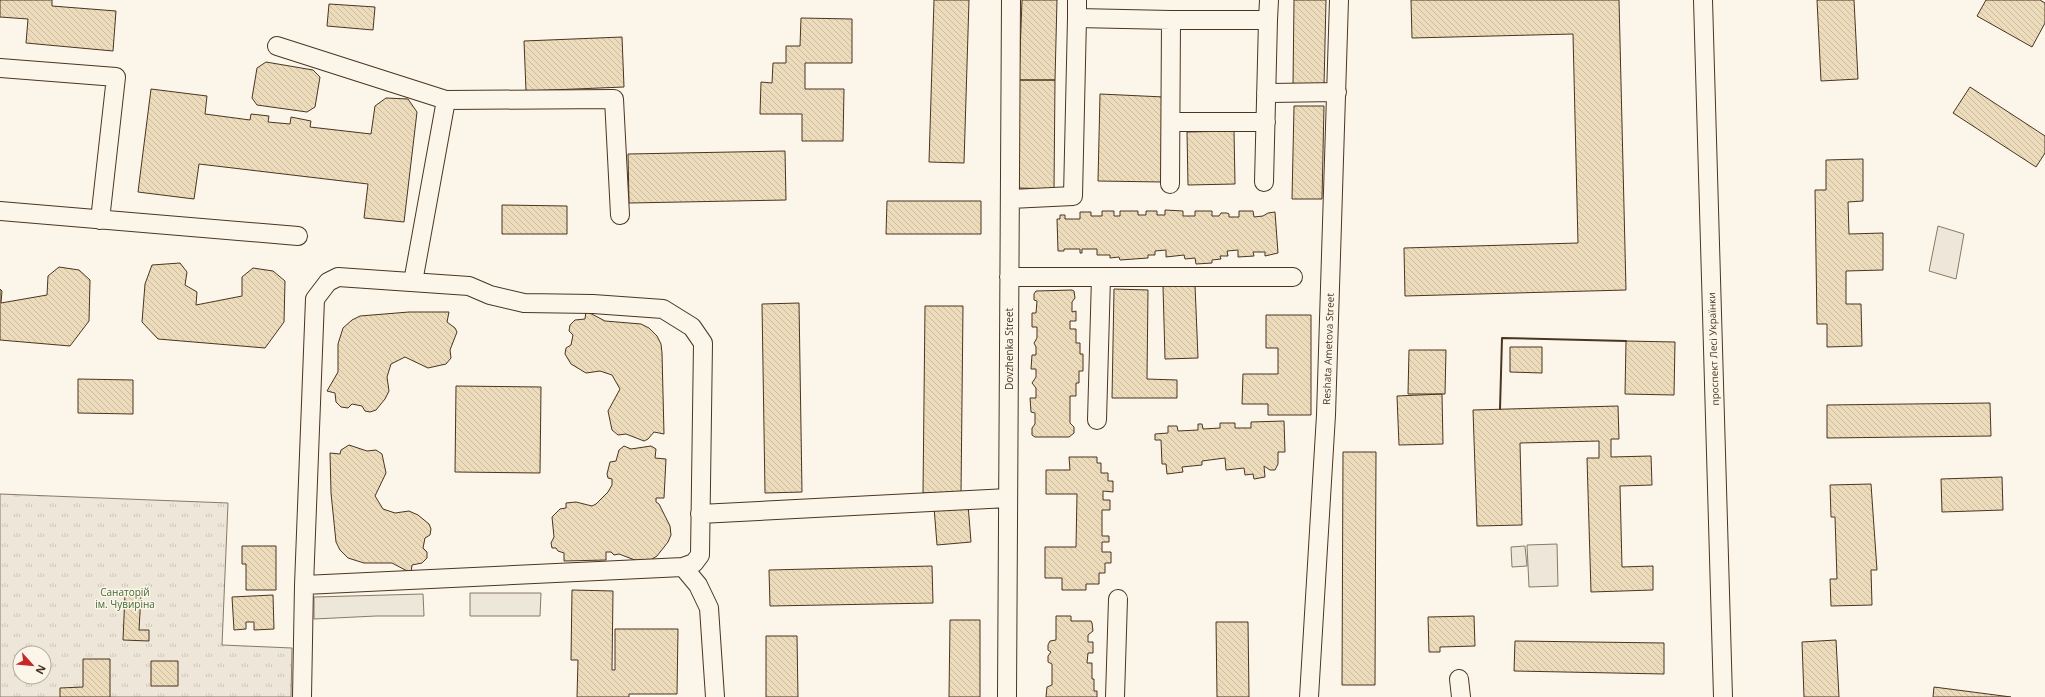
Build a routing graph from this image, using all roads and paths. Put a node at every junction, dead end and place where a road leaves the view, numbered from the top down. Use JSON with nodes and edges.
{"nodes":[{"id":1,"x":1011,"y":0,"type":"edge"},
{"id":2,"x":1077,"y":0,"type":"edge"},
{"id":3,"x":1269,"y":0,"type":"edge"},
{"id":4,"x":1339,"y":0,"type":"edge"},
{"id":5,"x":1703,"y":0,"type":"edge"},
{"id":6,"x":1077,"y":18,"type":"junction"},
{"id":7,"x":1171,"y":20,"type":"junction"},
{"id":8,"x":1268,"y":20,"type":"junction"},
{"id":9,"x":277,"y":46,"type":"dead end"},
{"id":10,"x":0,"y":68,"type":"edge"},
{"id":11,"x":1337,"y":92,"type":"junction"},
{"id":12,"x":1266,"y":93,"type":"junction"},
{"id":13,"x":446,"y":100,"type":"junction"},
{"id":14,"x":1170,"y":122,"type":"junction"},
{"id":15,"x":1266,"y":122,"type":"junction"},
{"id":16,"x":1264,"y":182,"type":"dead end"},
{"id":17,"x":1170,"y":184,"type":"dead end"},
{"id":18,"x":1010,"y":199,"type":"junction"},
{"id":19,"x":0,"y":211,"type":"edge"},
{"id":20,"x":620,"y":215,"type":"dead end"},
{"id":21,"x":100,"y":220,"type":"junction"},
{"id":22,"x":298,"y":236,"type":"dead end"},
{"id":23,"x":1009,"y":277,"type":"junction"},
{"id":24,"x":1101,"y":277,"type":"junction"},
{"id":25,"x":1293,"y":277,"type":"dead end"},
{"id":26,"x":413,"y":282,"type":"junction"},
{"id":27,"x":1097,"y":420,"type":"dead end"},
{"id":28,"x":1008,"y":498,"type":"junction"},
{"id":29,"x":700,"y":514,"type":"junction"},
{"id":30,"x":683,"y":567,"type":"junction"},
{"id":31,"x":304,"y":585,"type":"junction"},
{"id":32,"x":1118,"y":599,"type":"dead end"},
{"id":33,"x":1458,"y":679,"type":"dead end"},
{"id":34,"x":302,"y":697,"type":"edge"},
{"id":35,"x":715,"y":697,"type":"edge"},
{"id":36,"x":1006,"y":697,"type":"edge"},
{"id":37,"x":1115,"y":697,"type":"edge"},
{"id":38,"x":1309,"y":697,"type":"edge"},
{"id":39,"x":1461,"y":697,"type":"edge"},
{"id":40,"x":1723,"y":697,"type":"edge"}],
"edges":[{"from":1,"to":18,"type":"street","name":"Dovzhenka Street"},
{"from":2,"to":6,"type":"street"},
{"from":3,"to":8,"type":"street"},
{"from":4,"to":11,"type":"street","name":"Reshata Ametova Street"},
{"from":5,"to":40,"type":"street","name":"проспект Лесі Українки"},
{"from":6,"to":7,"type":"street"},
{"from":6,"to":18,"type":"street"},
{"from":7,"to":8,"type":"street"},
{"from":7,"to":14,"type":"street"},
{"from":8,"to":12,"type":"street"},
{"from":9,"to":13,"type":"street"},
{"from":10,"to":21,"type":"street"},
{"from":11,"to":12,"type":"street"},
{"from":11,"to":38,"type":"street","name":"Reshata Ametova Street"},
{"from":12,"to":15,"type":"street"},
{"from":13,"to":20,"type":"street"},
{"from":13,"to":26,"type":"street"},
{"from":14,"to":15,"type":"street"},
{"from":14,"to":17,"type":"street"},
{"from":15,"to":16,"type":"street"},
{"from":18,"to":23,"type":"street","name":"Dovzhenka Street"},
{"from":19,"to":21,"type":"street"},
{"from":21,"to":22,"type":"street"},
{"from":23,"to":24,"type":"street"},
{"from":23,"to":28,"type":"street","name":"Dovzhenka Street"},
{"from":24,"to":25,"type":"street"},
{"from":24,"to":27,"type":"street"},
{"from":26,"to":29,"type":"street"},
{"from":26,"to":31,"type":"street"},
{"from":28,"to":29,"type":"street"},
{"from":28,"to":36,"type":"street","name":"Dovzhenka Street"},
{"from":29,"to":30,"type":"street"},
{"from":30,"to":31,"type":"street"},
{"from":30,"to":35,"type":"street"},
{"from":31,"to":34,"type":"street"},
{"from":32,"to":37,"type":"street"},
{"from":33,"to":39,"type":"street"}]}
